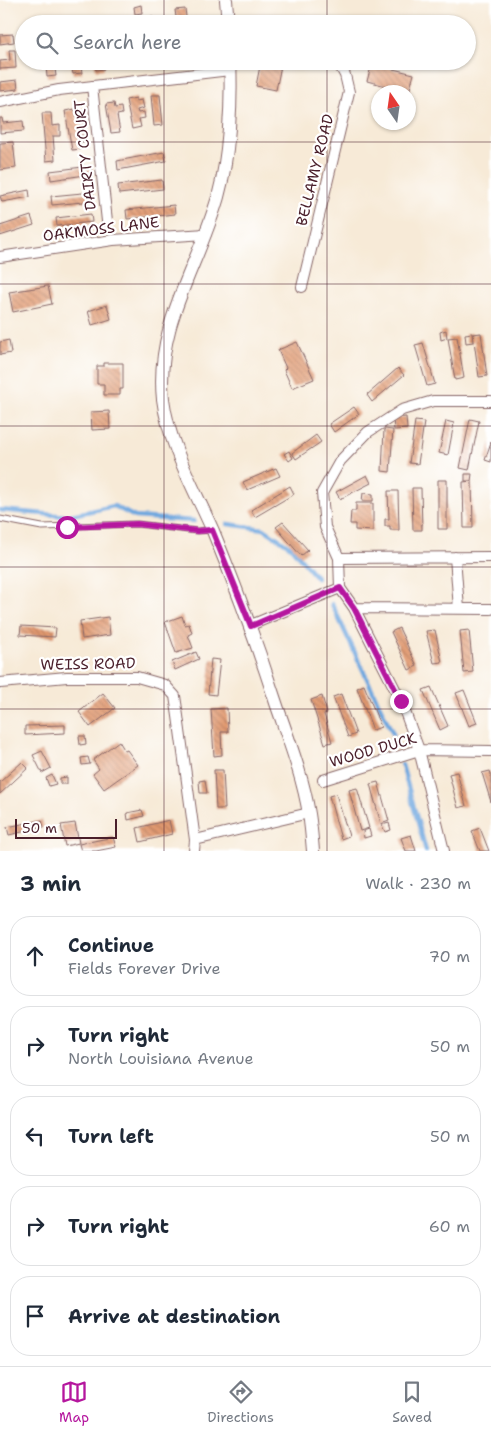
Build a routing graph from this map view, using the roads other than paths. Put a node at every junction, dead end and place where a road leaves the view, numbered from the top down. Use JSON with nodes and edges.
{"nodes":[{"id":1,"x":226,"y":0,"type":"edge"},
{"id":2,"x":227,"y":15,"type":"edge"},
{"id":3,"x":202,"y":70,"type":"edge"},
{"id":4,"x":230,"y":70,"type":"edge"},
{"id":5,"x":342,"y":70,"type":"edge"},
{"id":6,"x":92,"y":86,"type":"junction"},
{"id":7,"x":0,"y":102,"type":"edge"},
{"id":8,"x":107,"y":221,"type":"dead end"},
{"id":9,"x":206,"y":234,"type":"junction"},
{"id":10,"x":0,"y":257,"type":"edge"},
{"id":11,"x":302,"y":287,"type":"dead end"},
{"id":12,"x":491,"y":401,"type":"edge"},
{"id":13,"x":0,"y":519,"type":"edge"},
{"id":14,"x":212,"y":530,"type":"junction"},
{"id":15,"x":455,"y":557,"type":"junction"},
{"id":16,"x":491,"y":557,"type":"edge"},
{"id":17,"x":339,"y":558,"type":"junction"},
{"id":18,"x":340,"y":588,"type":"junction"},
{"id":19,"x":354,"y":608,"type":"junction"},
{"id":20,"x":491,"y":608,"type":"edge"},
{"id":21,"x":459,"y":609,"type":"junction"},
{"id":22,"x":251,"y":626,"type":"junction"},
{"id":23,"x":0,"y":683,"type":"edge"},
{"id":24,"x":419,"y":750,"type":"junction"},
{"id":25,"x":491,"y":751,"type":"edge"},
{"id":26,"x":323,"y":780,"type":"dead end"},
{"id":27,"x":309,"y":813,"type":"junction"},
{"id":28,"x":195,"y":840,"type":"junction"},
{"id":29,"x":194,"y":851,"type":"edge"},
{"id":30,"x":313,"y":851,"type":"edge"},
{"id":31,"x":444,"y":851,"type":"edge"}],
"edges":[{"from":1,"to":2,"type":"street"},
{"from":3,"to":6,"type":"street"},
{"from":4,"to":9,"type":"street"},
{"from":5,"to":11,"type":"street","name":"BELLAMY ROAD"},
{"from":6,"to":7,"type":"street"},
{"from":6,"to":8,"type":"street","name":"DAIRTY COURT"},
{"from":9,"to":10,"type":"street","name":"OAKMOSS LANE"},
{"from":9,"to":14,"type":"street"},
{"from":12,"to":17,"type":"street"},
{"from":13,"to":14,"type":"lane"},
{"from":14,"to":22,"type":"street"},
{"from":15,"to":16,"type":"street"},
{"from":15,"to":17,"type":"street"},
{"from":15,"to":21,"type":"street"},
{"from":17,"to":18,"type":"street"},
{"from":18,"to":19,"type":"street"},
{"from":18,"to":22,"type":"street"},
{"from":19,"to":21,"type":"street"},
{"from":19,"to":24,"type":"street"},
{"from":20,"to":21,"type":"street"},
{"from":22,"to":27,"type":"street"},
{"from":23,"to":28,"type":"street","name":"WEISS ROAD"},
{"from":24,"to":25,"type":"street","name":"WOOD DUCK"},
{"from":24,"to":26,"type":"street","name":"WOOD DUCK"},
{"from":24,"to":31,"type":"street"},
{"from":27,"to":28,"type":"street"},
{"from":27,"to":30,"type":"street"},
{"from":28,"to":29,"type":"street"}]}
